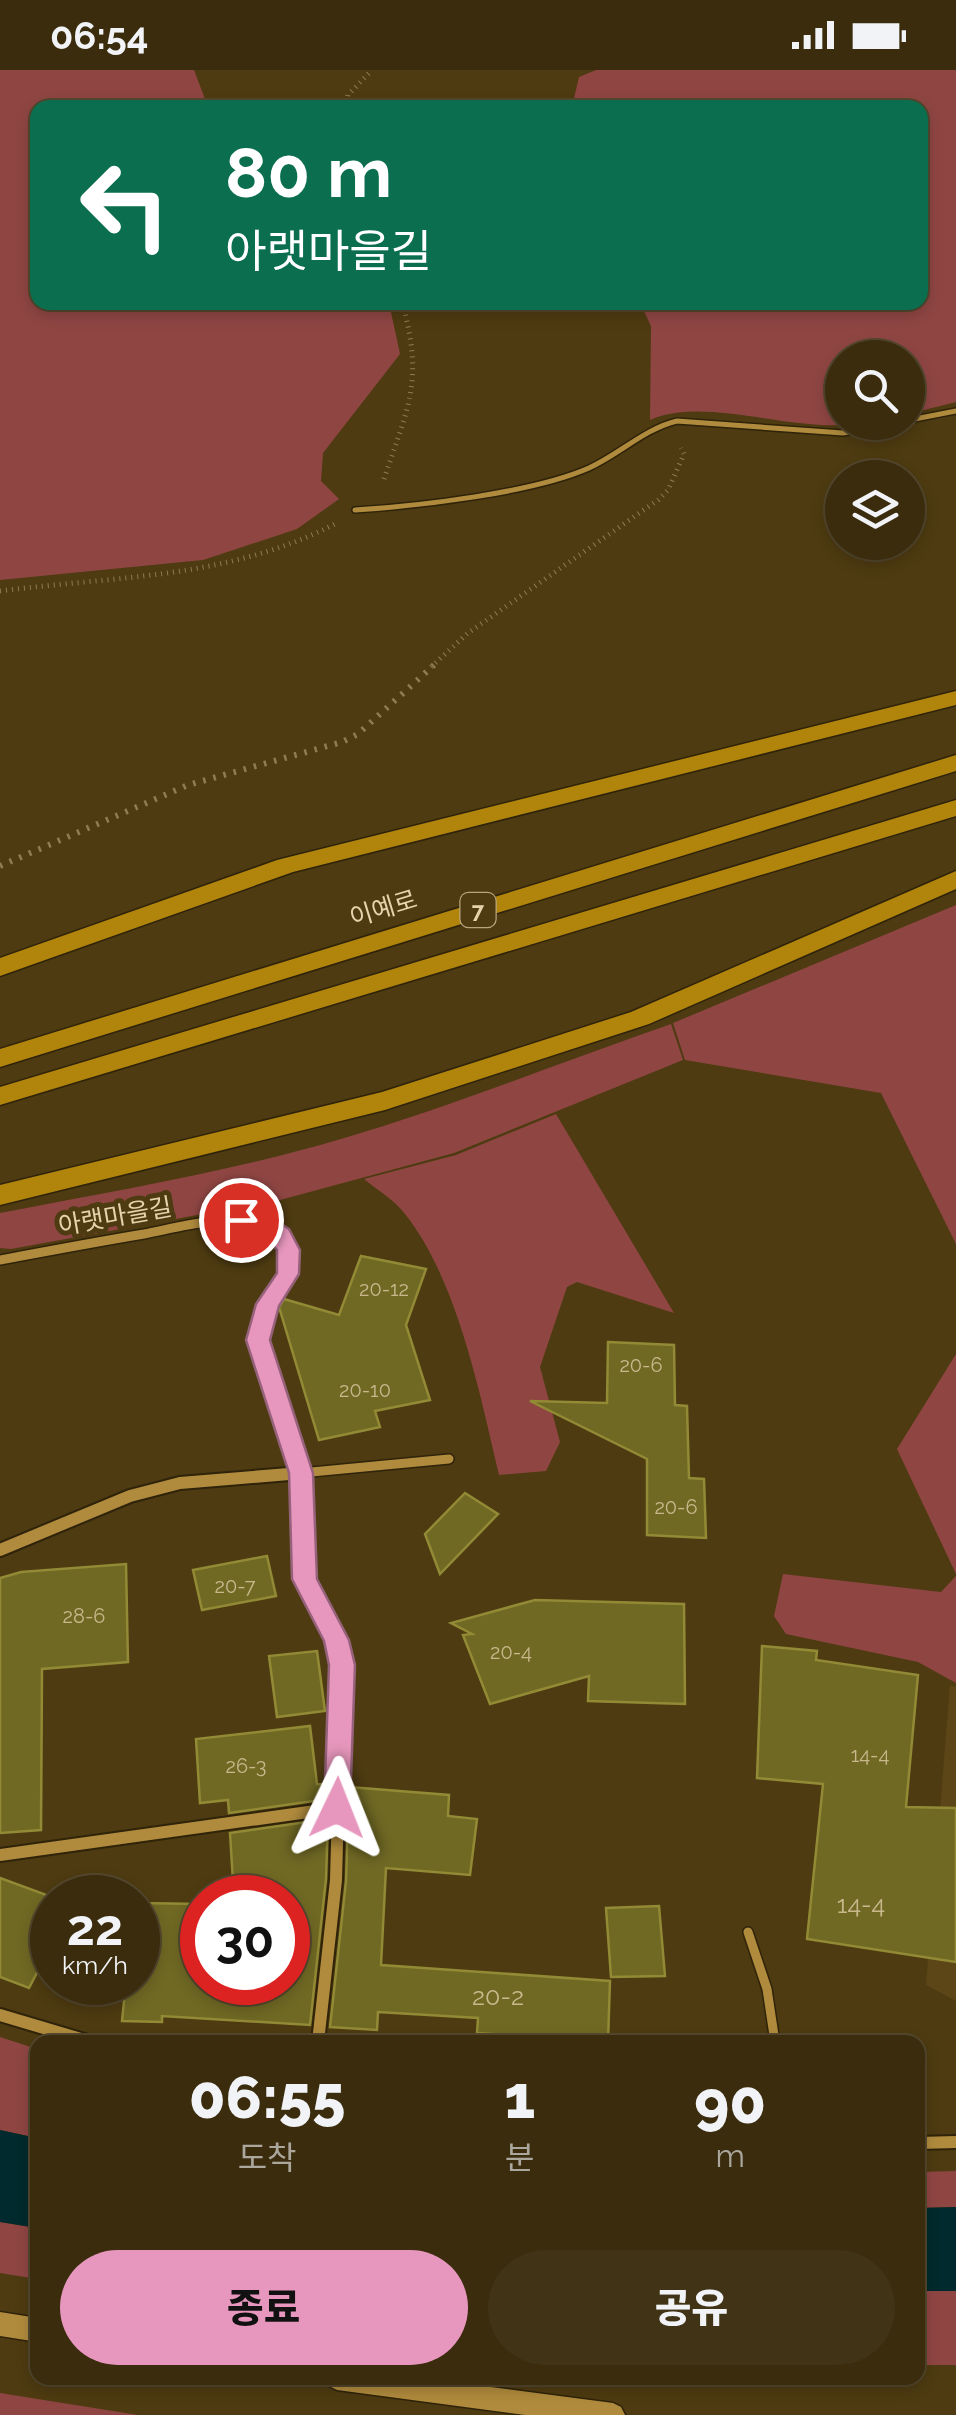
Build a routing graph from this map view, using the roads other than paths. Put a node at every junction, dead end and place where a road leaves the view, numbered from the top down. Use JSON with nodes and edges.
{"nodes":[{"id":1,"x":956,"y":412,"type":"edge"},
{"id":2,"x":355,"y":510,"type":"road end"},
{"id":3,"x":956,"y":698,"type":"edge"},
{"id":4,"x":956,"y":763,"type":"edge"},
{"id":5,"x":956,"y":808,"type":"edge"},
{"id":6,"x":956,"y":878,"type":"edge"},
{"id":7,"x":0,"y":967,"type":"edge"},
{"id":8,"x":0,"y":1058,"type":"edge"},
{"id":9,"x":0,"y":1096,"type":"edge"},
{"id":10,"x":0,"y":1196,"type":"edge"},
{"id":11,"x":0,"y":1260,"type":"edge"},
{"id":12,"x":449,"y":1459,"type":"dead end"},
{"id":13,"x":301,"y":1473,"type":"junction"},
{"id":14,"x":0,"y":1550,"type":"edge"},
{"id":15,"x":337,"y":1808,"type":"junction"},
{"id":16,"x":0,"y":1856,"type":"edge"},
{"id":17,"x":748,"y":1932,"type":"dead end"},
{"id":18,"x":0,"y":2015,"type":"edge"},
{"id":19,"x":67,"y":2035,"type":"edge"},
{"id":20,"x":319,"y":2035,"type":"edge"},
{"id":21,"x":774,"y":2035,"type":"edge"},
{"id":22,"x":956,"y":2142,"type":"edge"},
{"id":23,"x":925,"y":2143,"type":"edge"},
{"id":24,"x":0,"y":2324,"type":"edge"},
{"id":25,"x":30,"y":2329,"type":"edge"},
{"id":26,"x":385,"y":2385,"type":"edge"},
{"id":27,"x":584,"y":2414,"type":"edge"},
{"id":28,"x":614,"y":2415,"type":"edge"}],
"edges":[{"from":1,"to":2,"type":"lane"},
{"from":3,"to":7,"type":"highway"},
{"from":4,"to":8,"type":"highway","name":"이예로","number":"7"},
{"from":5,"to":9,"type":"highway","number":"7"},
{"from":6,"to":10,"type":"highway"},
{"from":11,"to":13,"type":"street","name":"아랫마을길"},
{"from":12,"to":13,"type":"lane"},
{"from":13,"to":14,"type":"street"},
{"from":13,"to":15,"type":"street","name":"아랫마을길"},
{"from":15,"to":16,"type":"street"},
{"from":15,"to":20,"type":"street","name":"아랫마을길"},
{"from":17,"to":21,"type":"lane"},
{"from":18,"to":19,"type":"street"},
{"from":22,"to":23,"type":"street"},
{"from":24,"to":25,"type":"street"},
{"from":26,"to":27,"type":"street"},
{"from":27,"to":28,"type":"street"}]}
